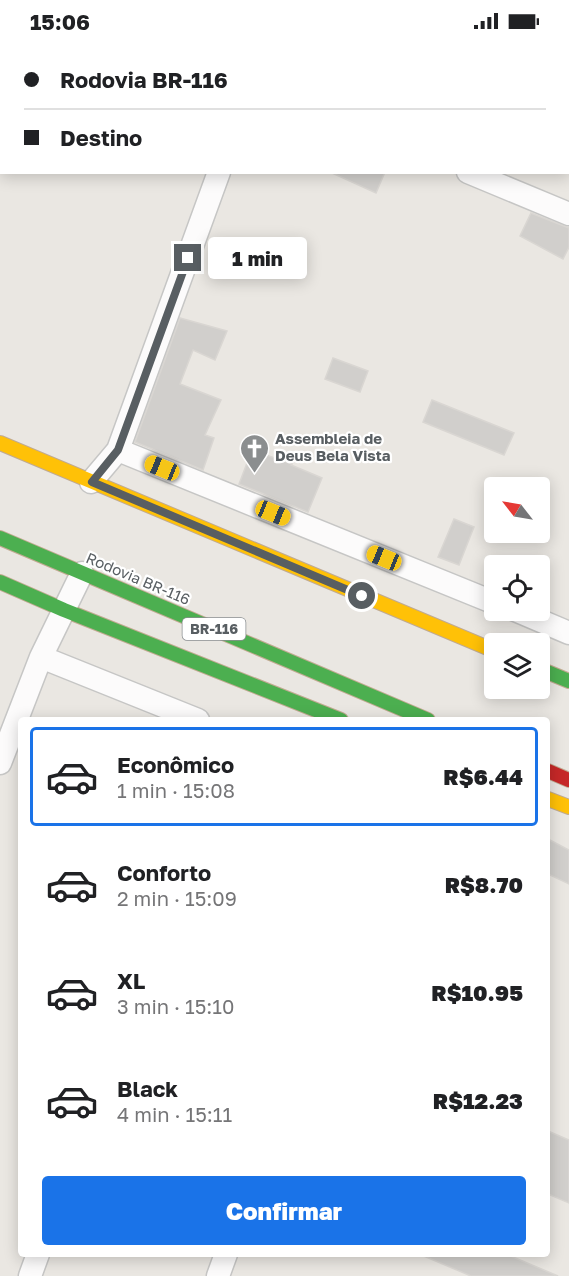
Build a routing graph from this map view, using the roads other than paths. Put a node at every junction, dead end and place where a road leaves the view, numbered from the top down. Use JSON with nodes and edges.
{"nodes":[{"id":1,"x":218,"y":174,"type":"edge"},
{"id":2,"x":473,"y":174,"type":"edge"},
{"id":3,"x":569,"y":214,"type":"edge"},
{"id":4,"x":0,"y":443,"type":"edge"},
{"id":5,"x":118,"y":450,"type":"junction"},
{"id":6,"x":92,"y":482,"type":"junction"},
{"id":7,"x":0,"y":538,"type":"edge"},
{"id":8,"x":82,"y":573,"type":"junction"},
{"id":9,"x":0,"y":582,"type":"edge"},
{"id":10,"x":484,"y":599,"type":"edge"},
{"id":11,"x":64,"y":610,"type":"junction"},
{"id":12,"x":541,"y":621,"type":"edge"},
{"id":13,"x":569,"y":633,"type":"edge"},
{"id":14,"x":484,"y":646,"type":"edge"},
{"id":15,"x":41,"y":657,"type":"junction"},
{"id":16,"x":550,"y":673,"type":"edge"},
{"id":17,"x":569,"y":681,"type":"edge"},
{"id":18,"x":191,"y":717,"type":"edge"},
{"id":19,"x":333,"y":717,"type":"edge"},
{"id":20,"x":421,"y":717,"type":"edge"},
{"id":21,"x":0,"y":763,"type":"edge"},
{"id":22,"x":550,"y":772,"type":"edge"},
{"id":23,"x":569,"y":780,"type":"edge"},
{"id":24,"x":550,"y":800,"type":"edge"},
{"id":25,"x":569,"y":807,"type":"edge"},
{"id":26,"x":37,"y":1257,"type":"edge"},
{"id":27,"x":225,"y":1257,"type":"edge"},
{"id":28,"x":30,"y":1276,"type":"edge"},
{"id":29,"x":218,"y":1276,"type":"edge"}],
"edges":[{"from":1,"to":5,"type":"street"},
{"from":2,"to":3,"type":"street"},
{"from":4,"to":6,"type":"highway"},
{"from":5,"to":6,"type":"street"},
{"from":5,"to":10,"type":"street"},
{"from":6,"to":14,"type":"highway"},
{"from":7,"to":8,"type":"highway","name":"Rodovia BR-116","number":"BR-116"},
{"from":8,"to":11,"type":"street"},
{"from":8,"to":20,"type":"highway","name":"Rodovia BR-116","number":"BR-116"},
{"from":9,"to":11,"type":"highway"},
{"from":11,"to":15,"type":"street"},
{"from":11,"to":19,"type":"highway"},
{"from":12,"to":13,"type":"street"},
{"from":15,"to":18,"type":"street"},
{"from":15,"to":21,"type":"street"},
{"from":16,"to":17,"type":"highway"},
{"from":22,"to":23,"type":"highway"},
{"from":24,"to":25,"type":"highway"},
{"from":26,"to":28,"type":"street"},
{"from":27,"to":29,"type":"street"}]}
